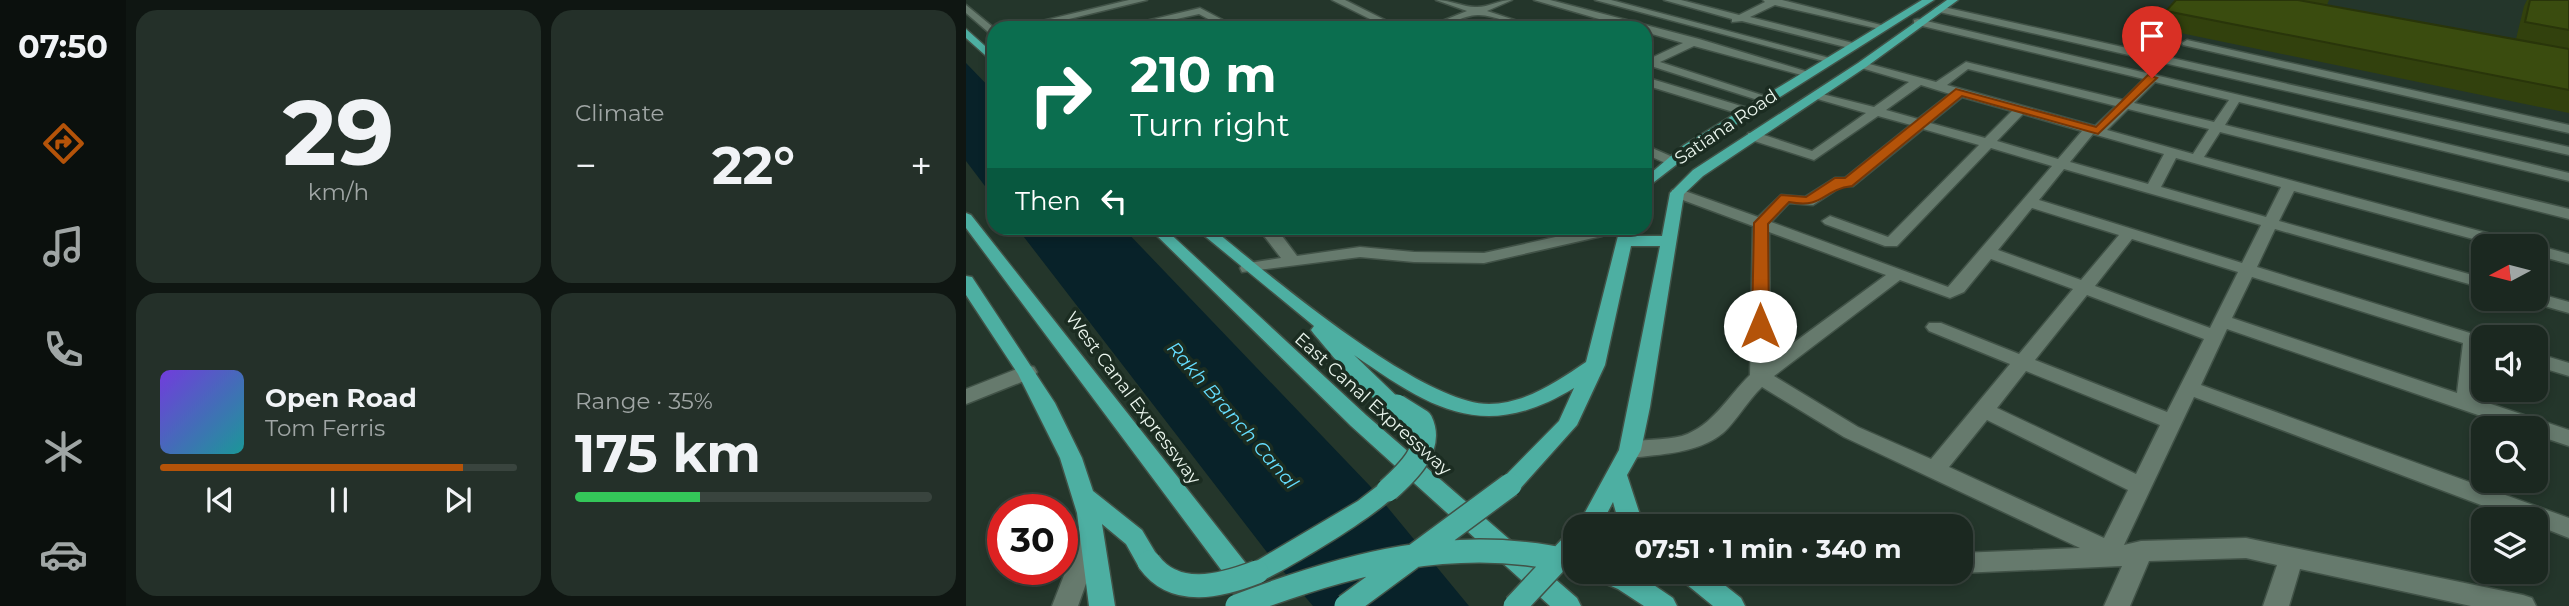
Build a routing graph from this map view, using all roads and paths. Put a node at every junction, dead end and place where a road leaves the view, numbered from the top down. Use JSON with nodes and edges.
{"nodes":[{"id":1,"x":1142,"y":0,"type":"edge"},
{"id":2,"x":1337,"y":0,"type":"edge"},
{"id":3,"x":1441,"y":0,"type":"edge"},
{"id":4,"x":1507,"y":0,"type":"edge"},
{"id":5,"x":1539,"y":0,"type":"edge"},
{"id":6,"x":1578,"y":0,"type":"edge"},
{"id":7,"x":1600,"y":0,"type":"edge"},
{"id":8,"x":1669,"y":0,"type":"edge"},
{"id":9,"x":1773,"y":0,"type":"edge"},
{"id":10,"x":1953,"y":0,"type":"edge"},
{"id":11,"x":1562,"y":6,"type":"junction"},
{"id":12,"x":1936,"y":6,"type":"edge"},
{"id":13,"x":966,"y":8,"type":"edge"},
{"id":14,"x":1477,"y":11,"type":"junction"},
{"id":15,"x":1741,"y":18,"type":"junction"},
{"id":16,"x":1049,"y":21,"type":"edge"},
{"id":17,"x":1156,"y":21,"type":"edge"},
{"id":18,"x":1219,"y":21,"type":"edge"},
{"id":19,"x":1381,"y":21,"type":"edge"},
{"id":20,"x":1449,"y":21,"type":"edge"},
{"id":21,"x":1512,"y":21,"type":"edge"},
{"id":22,"x":1524,"y":21,"type":"edge"},
{"id":23,"x":1617,"y":21,"type":"edge"},
{"id":24,"x":1918,"y":22,"type":"junction"},
{"id":25,"x":1884,"y":27,"type":"junction"},
{"id":26,"x":987,"y":28,"type":"edge"},
{"id":27,"x":1716,"y":30,"type":"junction"},
{"id":28,"x":1652,"y":31,"type":"edge"},
{"id":29,"x":966,"y":33,"type":"edge"},
{"id":30,"x":1693,"y":42,"type":"junction"},
{"id":31,"x":2188,"y":43,"type":"dead end"},
{"id":32,"x":1853,"y":46,"type":"junction"},
{"id":33,"x":987,"y":52,"type":"edge"},
{"id":34,"x":1831,"y":60,"type":"junction"},
{"id":35,"x":1652,"y":61,"type":"edge"},
{"id":36,"x":1652,"y":64,"type":"edge"},
{"id":37,"x":1862,"y":65,"type":"junction"},
{"id":38,"x":1810,"y":74,"type":"junction"},
{"id":39,"x":2152,"y":78,"type":"junction"},
{"id":40,"x":1920,"y":80,"type":"junction"},
{"id":41,"x":1652,"y":83,"type":"edge"},
{"id":42,"x":1938,"y":86,"type":"junction"},
{"id":43,"x":1960,"y":92,"type":"junction"},
{"id":44,"x":1818,"y":95,"type":"junction"},
{"id":45,"x":2236,"y":98,"type":"junction"},
{"id":46,"x":1769,"y":99,"type":"junction"},
{"id":47,"x":2125,"y":104,"type":"junction"},
{"id":48,"x":2021,"y":109,"type":"junction"},
{"id":49,"x":1877,"y":111,"type":"junction"},
{"id":50,"x":1746,"y":112,"type":"junction"},
{"id":51,"x":1920,"y":123,"type":"junction"},
{"id":52,"x":2217,"y":127,"type":"junction"},
{"id":53,"x":2569,"y":129,"type":"edge"},
{"id":54,"x":2094,"y":130,"type":"junction"},
{"id":55,"x":1753,"y":136,"type":"junction"},
{"id":56,"x":1989,"y":142,"type":"junction"},
{"id":57,"x":1652,"y":152,"type":"edge"},
{"id":58,"x":2172,"y":152,"type":"junction"},
{"id":59,"x":2569,"y":152,"type":"edge"},
{"id":60,"x":2196,"y":159,"type":"junction"},
{"id":61,"x":1670,"y":161,"type":"junction"},
{"id":62,"x":2062,"y":163,"type":"junction"},
{"id":63,"x":2569,"y":177,"type":"edge"},
{"id":64,"x":1652,"y":178,"type":"edge"},
{"id":65,"x":2289,"y":185,"type":"junction"},
{"id":66,"x":2153,"y":188,"type":"junction"},
{"id":67,"x":1677,"y":193,"type":"junction"},
{"id":68,"x":2029,"y":202,"type":"junction"},
{"id":69,"x":2569,"y":214,"type":"edge"},
{"id":70,"x":966,"y":218,"type":"edge"},
{"id":71,"x":1830,"y":221,"type":"dead end"},
{"id":72,"x":2271,"y":221,"type":"junction"},
{"id":73,"x":1761,"y":223,"type":"junction"},
{"id":74,"x":2129,"y":233,"type":"junction"},
{"id":75,"x":2473,"y":234,"type":"edge"},
{"id":76,"x":1163,"y":235,"type":"edge"},
{"id":77,"x":1211,"y":235,"type":"edge"},
{"id":78,"x":1271,"y":235,"type":"edge"},
{"id":79,"x":1587,"y":235,"type":"edge"},
{"id":80,"x":1626,"y":235,"type":"edge"},
{"id":81,"x":1632,"y":235,"type":"edge"},
{"id":82,"x":1668,"y":241,"type":"junction"},
{"id":83,"x":1988,"y":252,"type":"junction"},
{"id":84,"x":2548,"y":253,"type":"edge"},
{"id":85,"x":2569,"y":259,"type":"edge"},
{"id":86,"x":1292,"y":261,"type":"junction"},
{"id":87,"x":1248,"y":268,"type":"junction"},
{"id":88,"x":2247,"y":270,"type":"junction"},
{"id":89,"x":1898,"y":274,"type":"junction"},
{"id":90,"x":2471,"y":279,"type":"edge"},
{"id":91,"x":966,"y":281,"type":"edge"},
{"id":92,"x":2084,"y":288,"type":"junction"},
{"id":93,"x":2548,"y":302,"type":"edge"},
{"id":94,"x":2569,"y":308,"type":"edge"},
{"id":95,"x":1301,"y":310,"type":"junction"},
{"id":96,"x":1935,"y":327,"type":"dead end"},
{"id":97,"x":2218,"y":329,"type":"junction"},
{"id":98,"x":2471,"y":339,"type":"edge"},
{"id":99,"x":2023,"y":362,"type":"junction"},
{"id":100,"x":2548,"y":363,"type":"edge"},
{"id":101,"x":1595,"y":365,"type":"junction"},
{"id":102,"x":2569,"y":370,"type":"edge"},
{"id":103,"x":1027,"y":372,"type":"junction"},
{"id":104,"x":1760,"y":377,"type":"junction"},
{"id":105,"x":2471,"y":378,"type":"edge"},
{"id":106,"x":2189,"y":388,"type":"junction"},
{"id":107,"x":966,"y":397,"type":"edge"},
{"id":108,"x":2466,"y":404,"type":"junction"},
{"id":109,"x":1984,"y":410,"type":"junction"},
{"id":110,"x":2172,"y":422,"type":"junction"},
{"id":111,"x":2569,"y":439,"type":"edge"},
{"id":112,"x":1630,"y":450,"type":"junction"},
{"id":113,"x":1073,"y":457,"type":"junction"},
{"id":114,"x":1935,"y":469,"type":"junction"},
{"id":115,"x":1617,"y":476,"type":"junction"},
{"id":116,"x":2141,"y":486,"type":"junction"},
{"id":117,"x":1086,"y":497,"type":"junction"},
{"id":118,"x":1595,"y":514,"type":"edge"},
{"id":119,"x":1628,"y":514,"type":"edge"},
{"id":120,"x":2569,"y":528,"type":"edge"},
{"id":121,"x":2141,"y":551,"type":"junction"},
{"id":122,"x":2113,"y":554,"type":"junction"},
{"id":123,"x":1563,"y":555,"type":"edge"},
{"id":124,"x":2292,"y":556,"type":"junction"},
{"id":125,"x":1563,"y":560,"type":"edge"},
{"id":126,"x":1973,"y":562,"type":"edge"},
{"id":127,"x":1631,"y":584,"type":"edge"},
{"id":128,"x":1704,"y":584,"type":"edge"},
{"id":129,"x":1065,"y":606,"type":"edge"},
{"id":130,"x":1102,"y":606,"type":"edge"},
{"id":131,"x":1237,"y":606,"type":"edge"},
{"id":132,"x":1264,"y":606,"type":"edge"},
{"id":133,"x":1346,"y":606,"type":"edge"},
{"id":134,"x":1515,"y":606,"type":"edge"},
{"id":135,"x":1568,"y":606,"type":"edge"},
{"id":136,"x":1664,"y":606,"type":"edge"},
{"id":137,"x":1732,"y":606,"type":"edge"},
{"id":138,"x":2117,"y":606,"type":"edge"},
{"id":139,"x":2276,"y":606,"type":"edge"},
{"id":140,"x":2523,"y":606,"type":"edge"}],
"edges":[{"from":1,"to":16,"type":"street"},
{"from":2,"to":19,"type":"street"},
{"from":3,"to":14,"type":"street"},
{"from":4,"to":14,"type":"street"},
{"from":5,"to":11,"type":"street"},
{"from":6,"to":11,"type":"street"},
{"from":7,"to":27,"type":"street"},
{"from":8,"to":15,"type":"street"},
{"from":9,"to":15,"type":"street"},
{"from":9,"to":25,"type":"street"},
{"from":10,"to":12,"type":"main road","name":"Satiana Road"},
{"from":11,"to":22,"type":"street"},
{"from":11,"to":23,"type":"street"},
{"from":12,"to":24,"type":"main road","name":"Satiana Road"},
{"from":12,"to":25,"type":"main road","name":"Satiana Road"},
{"from":12,"to":59,"type":"street"},
{"from":13,"to":26,"type":"street"},
{"from":14,"to":20,"type":"street"},
{"from":14,"to":21,"type":"street"},
{"from":15,"to":27,"type":"street"},
{"from":15,"to":32,"type":"street"},
{"from":17,"to":18,"type":"street"},
{"from":24,"to":37,"type":"main road","name":"Satiana Road"},
{"from":24,"to":39,"type":"street"},
{"from":25,"to":32,"type":"main road","name":"Satiana Road"},
{"from":27,"to":30,"type":"street"},
{"from":27,"to":34,"type":"street"},
{"from":28,"to":30,"type":"street"},
{"from":29,"to":33,"type":"main road"},
{"from":30,"to":35,"type":"street"},
{"from":30,"to":38,"type":"street"},
{"from":31,"to":53,"type":"street"},
{"from":32,"to":34,"type":"main road","name":"Satiana Road"},
{"from":34,"to":38,"type":"main road","name":"Satiana Road"},
{"from":36,"to":46,"type":"street"},
{"from":37,"to":40,"type":"street"},
{"from":37,"to":44,"type":"main road","name":"Satiana Road"},
{"from":38,"to":46,"type":"main road","name":"Satiana Road"},
{"from":39,"to":45,"type":"street"},
{"from":39,"to":47,"type":"street"},
{"from":40,"to":42,"type":"street"},
{"from":40,"to":49,"type":"street"},
{"from":41,"to":50,"type":"street"},
{"from":42,"to":43,"type":"street"},
{"from":42,"to":47,"type":"street"},
{"from":43,"to":48,"type":"street"},
{"from":43,"to":51,"type":"street"},
{"from":44,"to":49,"type":"street"},
{"from":44,"to":55,"type":"main road","name":"Satiana Road"},
{"from":45,"to":52,"type":"street"},
{"from":45,"to":63,"type":"street"},
{"from":46,"to":50,"type":"main road","name":"Satiana Road"},
{"from":47,"to":52,"type":"street"},
{"from":47,"to":54,"type":"street"},
{"from":48,"to":54,"type":"street"},
{"from":48,"to":56,"type":"street"},
{"from":49,"to":51,"type":"street"},
{"from":49,"to":55,"type":"street"},
{"from":50,"to":61,"type":"main road","name":"Satiana Road"},
{"from":51,"to":56,"type":"street"},
{"from":51,"to":73,"type":"street"},
{"from":52,"to":60,"type":"street"},
{"from":52,"to":69,"type":"street"},
{"from":54,"to":58,"type":"street"},
{"from":54,"to":62,"type":"street"},
{"from":55,"to":67,"type":"main road","name":"Satiana Road"},
{"from":56,"to":62,"type":"street"},
{"from":56,"to":71,"type":"street"},
{"from":57,"to":61,"type":"street"},
{"from":58,"to":60,"type":"street"},
{"from":58,"to":66,"type":"street"},
{"from":60,"to":65,"type":"street"},
{"from":61,"to":64,"type":"main road","name":"Satiana Road"},
{"from":62,"to":66,"type":"street"},
{"from":62,"to":68,"type":"street"},
{"from":65,"to":72,"type":"street"},
{"from":65,"to":75,"type":"street"},
{"from":66,"to":72,"type":"street"},
{"from":67,"to":73,"type":"street"},
{"from":67,"to":82,"type":"main road","name":"Satiana Road"},
{"from":68,"to":74,"type":"street"},
{"from":68,"to":83,"type":"street"},
{"from":70,"to":132,"type":"main road","name":"West Canal Expressway"},
{"from":72,"to":88,"type":"street"},
{"from":72,"to":90,"type":"street"},
{"from":73,"to":89,"type":"street"},
{"from":73,"to":104,"type":"street"},
{"from":74,"to":88,"type":"street"},
{"from":74,"to":92,"type":"street"},
{"from":76,"to":135,"type":"main road","name":"East Canal Expressway"},
{"from":77,"to":87,"type":"main road"},
{"from":78,"to":86,"type":"street"},
{"from":79,"to":86,"type":"street"},
{"from":80,"to":101,"type":"main road"},
{"from":81,"to":82,"type":"main road"},
{"from":82,"to":112,"type":"main road","name":"Satiana Road"},
{"from":83,"to":89,"type":"street"},
{"from":83,"to":92,"type":"street"},
{"from":84,"to":85,"type":"street"},
{"from":86,"to":87,"type":"street"},
{"from":87,"to":95,"type":"main road"},
{"from":88,"to":97,"type":"street"},
{"from":88,"to":98,"type":"street"},
{"from":89,"to":104,"type":"street"},
{"from":91,"to":103,"type":"main road"},
{"from":92,"to":97,"type":"street"},
{"from":92,"to":99,"type":"street"},
{"from":93,"to":94,"type":"street"},
{"from":95,"to":101,"type":"main road"},
{"from":95,"to":117,"type":"main road","bridge":true},
{"from":96,"to":99,"type":"street"},
{"from":97,"to":106,"type":"street"},
{"from":97,"to":108,"type":"street"},
{"from":99,"to":109,"type":"street"},
{"from":99,"to":110,"type":"street"},
{"from":100,"to":102,"type":"street"},
{"from":101,"to":133,"type":"main road","bridge":true},
{"from":103,"to":107,"type":"street"},
{"from":103,"to":113,"type":"main road"},
{"from":104,"to":112,"type":"street"},
{"from":104,"to":114,"type":"street"},
{"from":105,"to":108,"type":"street"},
{"from":106,"to":110,"type":"street"},
{"from":106,"to":120,"type":"street"},
{"from":108,"to":111,"type":"street"},
{"from":109,"to":114,"type":"street"},
{"from":109,"to":116,"type":"street"},
{"from":110,"to":116,"type":"street"},
{"from":112,"to":115,"type":"main road","name":"Satiana Road"},
{"from":113,"to":117,"type":"main road"},
{"from":113,"to":129,"type":"street"},
{"from":114,"to":122,"type":"street"},
{"from":115,"to":118,"type":"main road","name":"Satiana Road"},
{"from":115,"to":119,"type":"main road"},
{"from":116,"to":122,"type":"street"},
{"from":117,"to":130,"type":"main road"},
{"from":121,"to":122,"type":"street"},
{"from":121,"to":124,"type":"street"},
{"from":121,"to":138,"type":"street"},
{"from":122,"to":126,"type":"street"},
{"from":123,"to":134,"type":"main road","bridge":true},
{"from":124,"to":139,"type":"street"},
{"from":124,"to":140,"type":"street"},
{"from":125,"to":131,"type":"main road","bridge":true},
{"from":127,"to":136,"type":"main road"},
{"from":128,"to":137,"type":"main road"}]}
